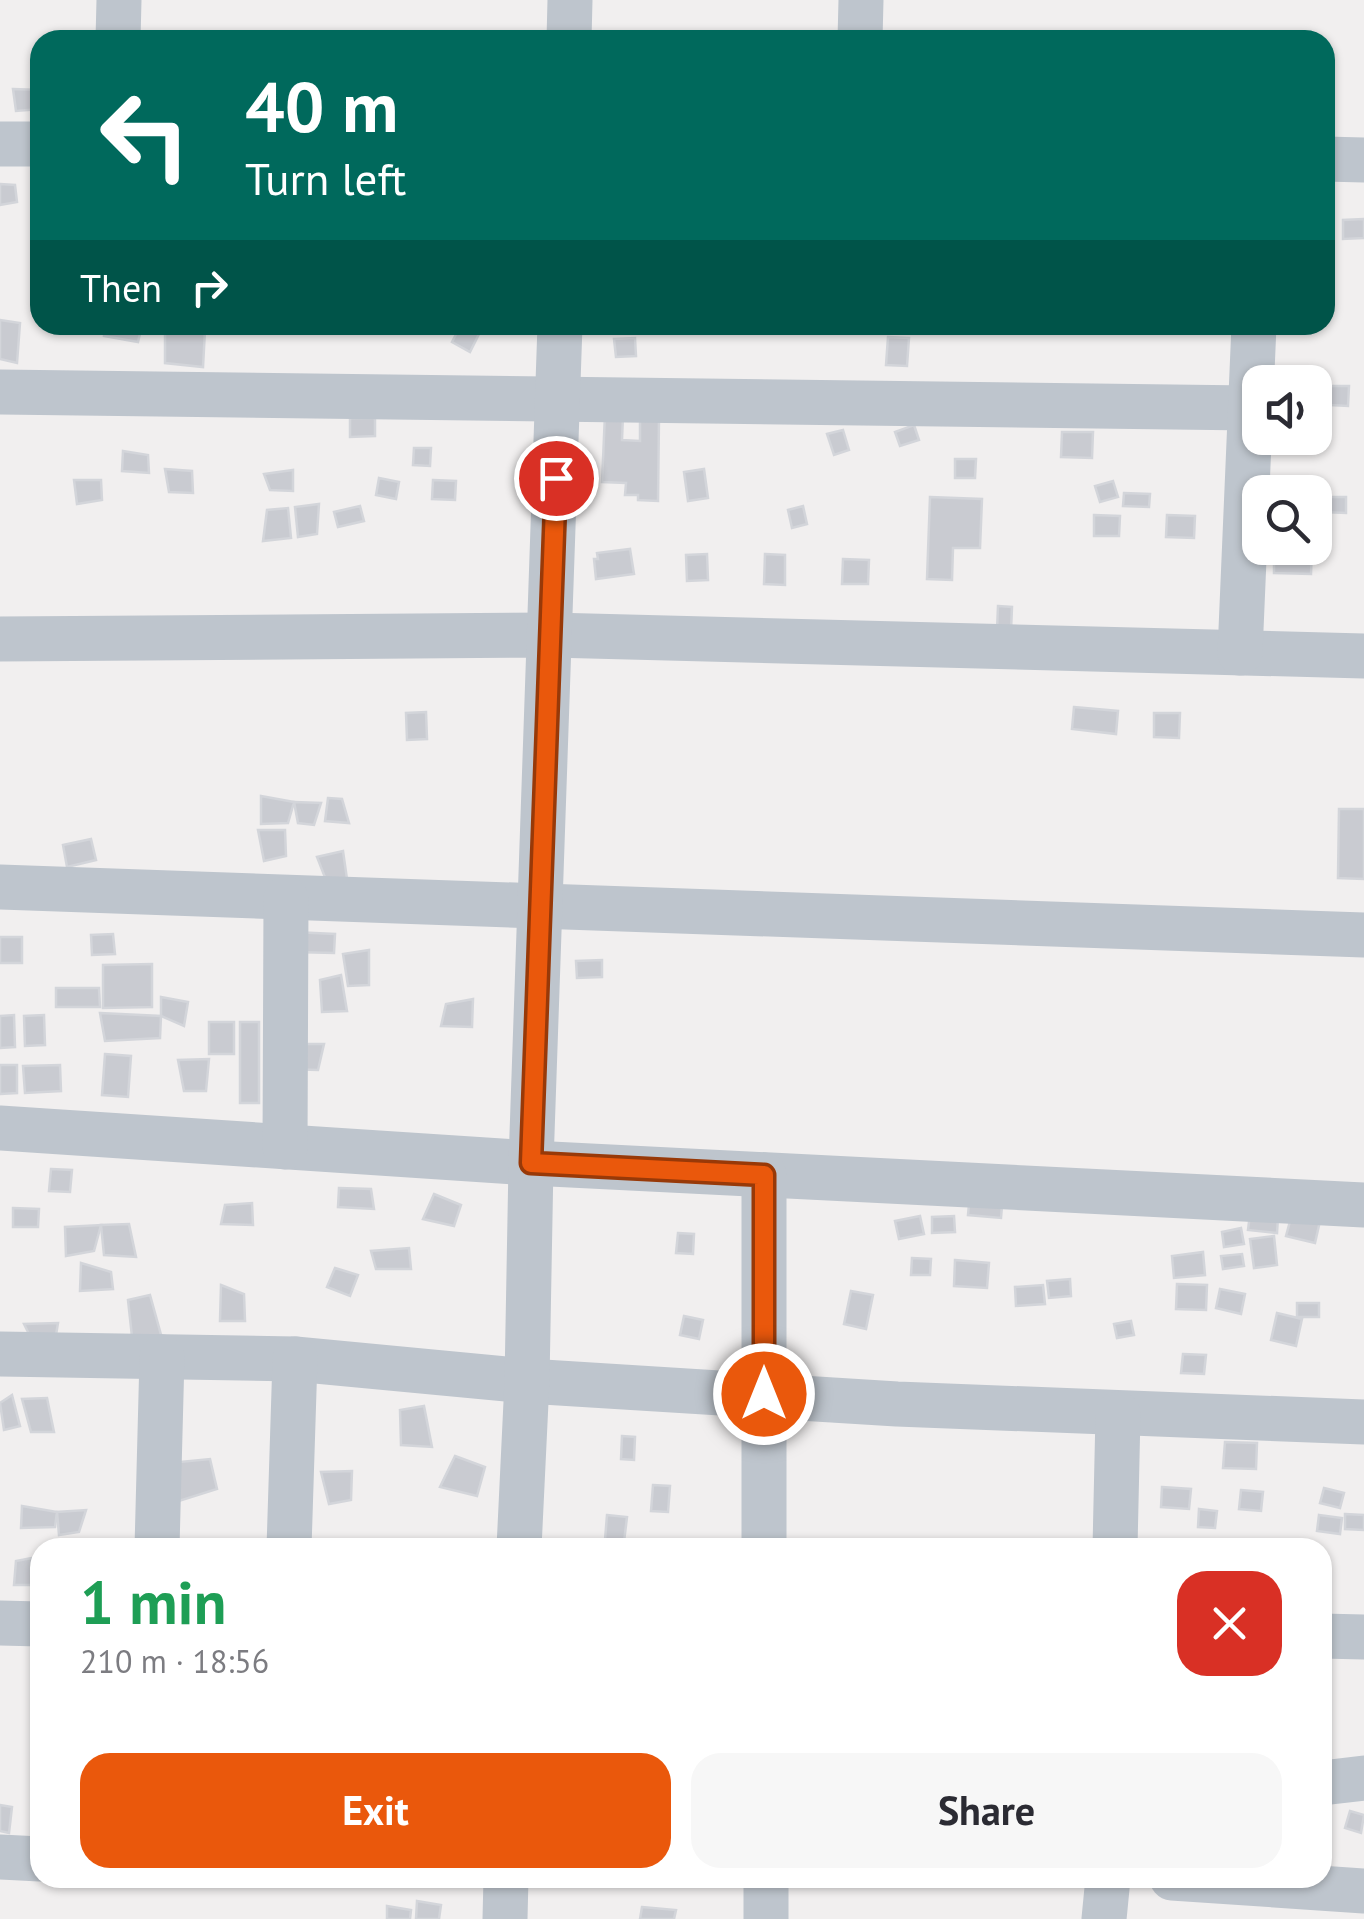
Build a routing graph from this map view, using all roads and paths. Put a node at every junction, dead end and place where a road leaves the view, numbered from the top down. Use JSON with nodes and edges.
{"nodes":[{"id":1,"x":119,"y":0,"type":"edge"},
{"id":2,"x":570,"y":0,"type":"edge"},
{"id":3,"x":861,"y":0,"type":"edge"},
{"id":4,"x":118,"y":30,"type":"edge"},
{"id":5,"x":569,"y":30,"type":"edge"},
{"id":6,"x":860,"y":30,"type":"edge"},
{"id":7,"x":0,"y":144,"type":"edge"},
{"id":8,"x":30,"y":144,"type":"edge"},
{"id":9,"x":1335,"y":159,"type":"edge"},
{"id":10,"x":1364,"y":160,"type":"edge"},
{"id":11,"x":560,"y":335,"type":"edge"},
{"id":12,"x":1254,"y":335,"type":"edge"},
{"id":13,"x":1252,"y":365,"type":"edge"},
{"id":14,"x":0,"y":392,"type":"edge"},
{"id":15,"x":558,"y":400,"type":"junction"},
{"id":16,"x":1242,"y":408,"type":"edge"},
{"id":17,"x":1248,"y":455,"type":"edge"},
{"id":18,"x":551,"y":636,"type":"junction"},
{"id":19,"x":0,"y":639,"type":"edge"},
{"id":20,"x":1240,"y":653,"type":"junction"},
{"id":21,"x":1364,"y":656,"type":"edge"},
{"id":22,"x":0,"y":887,"type":"edge"},
{"id":23,"x":286,"y":899,"type":"junction"},
{"id":24,"x":539,"y":904,"type":"junction"},
{"id":25,"x":1364,"y":935,"type":"edge"},
{"id":26,"x":0,"y":1128,"type":"edge"},
{"id":27,"x":284,"y":1147,"type":"junction"},
{"id":28,"x":531,"y":1163,"type":"junction"},
{"id":29,"x":764,"y":1175,"type":"junction"},
{"id":30,"x":1364,"y":1205,"type":"edge"},
{"id":31,"x":0,"y":1354,"type":"edge"},
{"id":32,"x":162,"y":1357,"type":"junction"},
{"id":33,"x":295,"y":1359,"type":"junction"},
{"id":34,"x":527,"y":1381,"type":"junction"},
{"id":35,"x":764,"y":1394,"type":"junction"},
{"id":36,"x":1118,"y":1414,"type":"junction"},
{"id":37,"x":1364,"y":1422,"type":"edge"},
{"id":38,"x":157,"y":1538,"type":"edge"},
{"id":39,"x":289,"y":1538,"type":"edge"},
{"id":40,"x":519,"y":1538,"type":"edge"},
{"id":41,"x":764,"y":1538,"type":"edge"},
{"id":42,"x":1115,"y":1538,"type":"edge"},
{"id":43,"x":0,"y":1622,"type":"edge"},
{"id":44,"x":30,"y":1624,"type":"edge"},
{"id":45,"x":1332,"y":1636,"type":"edge"},
{"id":46,"x":1364,"y":1637,"type":"edge"},
{"id":47,"x":1364,"y":1778,"type":"edge"},
{"id":48,"x":1332,"y":1781,"type":"edge"},
{"id":49,"x":0,"y":1857,"type":"edge"},
{"id":50,"x":30,"y":1858,"type":"edge"},
{"id":51,"x":1332,"y":1887,"type":"edge"},
{"id":52,"x":506,"y":1888,"type":"edge"},
{"id":53,"x":766,"y":1888,"type":"edge"},
{"id":54,"x":1107,"y":1888,"type":"edge"},
{"id":55,"x":1364,"y":1891,"type":"edge"},
{"id":56,"x":504,"y":1919,"type":"edge"},
{"id":57,"x":766,"y":1919,"type":"edge"},
{"id":58,"x":1104,"y":1919,"type":"edge"}],
"edges":[{"from":1,"to":4,"type":"street"},
{"from":2,"to":5,"type":"street"},
{"from":3,"to":6,"type":"street"},
{"from":7,"to":8,"type":"street"},
{"from":9,"to":10,"type":"street"},
{"from":11,"to":15,"type":"street"},
{"from":12,"to":13,"type":"street"},
{"from":14,"to":15,"type":"street"},
{"from":15,"to":16,"type":"street"},
{"from":15,"to":18,"type":"street"},
{"from":17,"to":20,"type":"street"},
{"from":18,"to":19,"type":"street"},
{"from":18,"to":20,"type":"street"},
{"from":18,"to":24,"type":"street"},
{"from":20,"to":21,"type":"street"},
{"from":22,"to":23,"type":"street"},
{"from":23,"to":24,"type":"street"},
{"from":23,"to":27,"type":"street"},
{"from":24,"to":25,"type":"street"},
{"from":24,"to":28,"type":"street"},
{"from":26,"to":27,"type":"street"},
{"from":27,"to":28,"type":"street"},
{"from":28,"to":29,"type":"street"},
{"from":28,"to":34,"type":"street"},
{"from":29,"to":30,"type":"street"},
{"from":29,"to":35,"type":"street"},
{"from":31,"to":32,"type":"street"},
{"from":32,"to":33,"type":"street"},
{"from":32,"to":38,"type":"street"},
{"from":33,"to":34,"type":"street"},
{"from":33,"to":39,"type":"street"},
{"from":34,"to":35,"type":"street"},
{"from":34,"to":40,"type":"street"},
{"from":35,"to":36,"type":"street"},
{"from":35,"to":41,"type":"street"},
{"from":36,"to":37,"type":"street"},
{"from":36,"to":42,"type":"street"},
{"from":43,"to":44,"type":"street"},
{"from":45,"to":46,"type":"street"},
{"from":47,"to":48,"type":"street"},
{"from":49,"to":50,"type":"street"},
{"from":51,"to":55,"type":"street"},
{"from":52,"to":56,"type":"street"},
{"from":53,"to":57,"type":"street"},
{"from":54,"to":58,"type":"street"}]}
